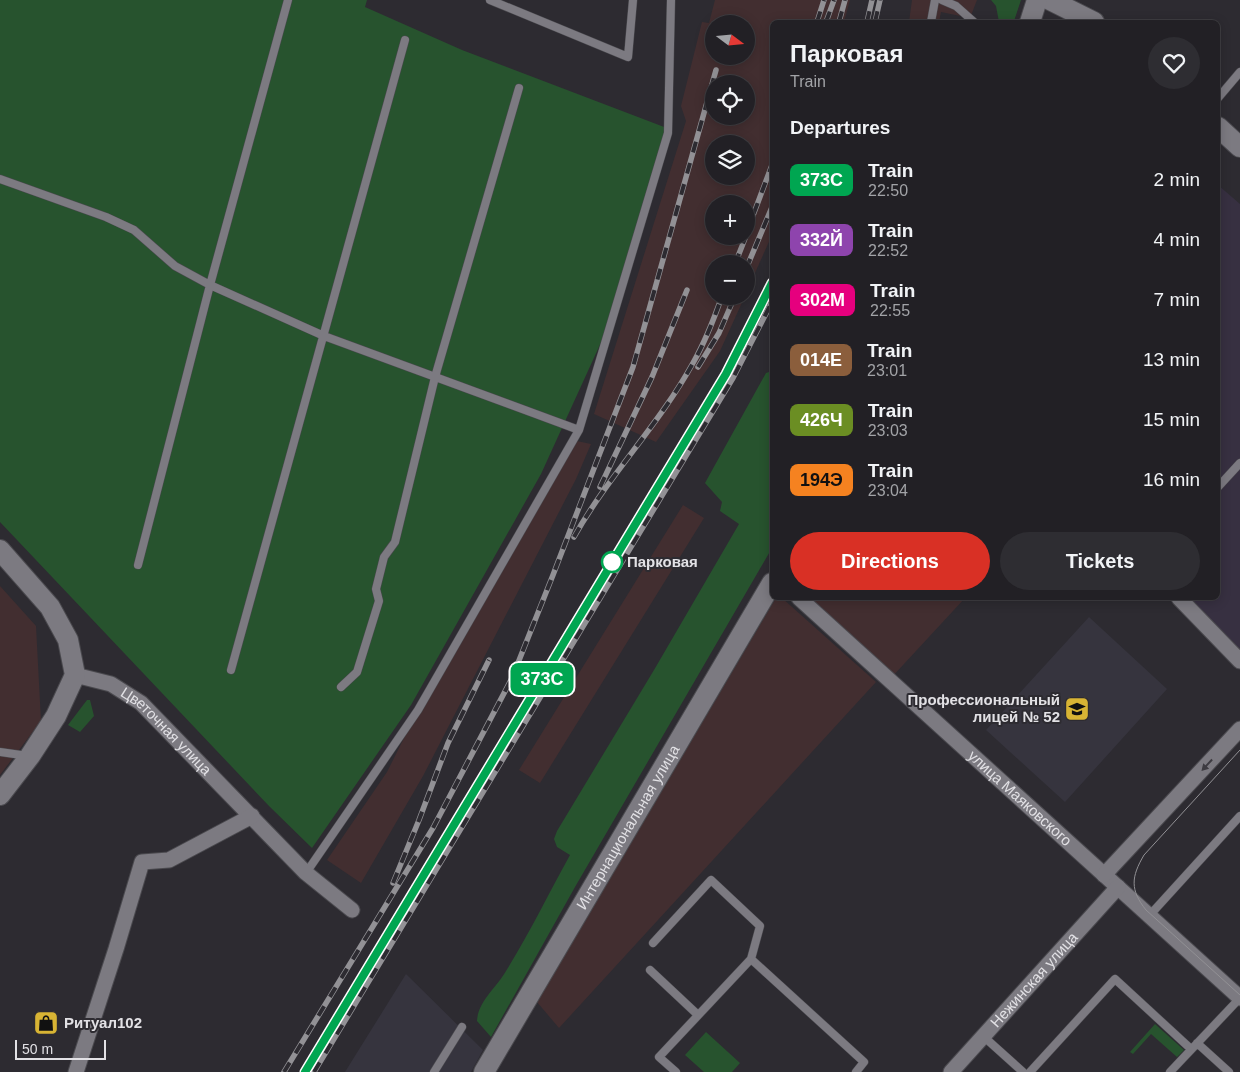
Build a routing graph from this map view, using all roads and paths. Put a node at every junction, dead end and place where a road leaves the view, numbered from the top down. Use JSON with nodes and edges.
{"nodes":[{"id":1,"x":288,"y":0,"type":"edge"},
{"id":2,"x":490,"y":0,"type":"edge"},
{"id":3,"x":633,"y":0,"type":"edge"},
{"id":4,"x":671,"y":0,"type":"edge"},
{"id":5,"x":935,"y":0,"type":"edge"},
{"id":6,"x":942,"y":0,"type":"edge"},
{"id":7,"x":1037,"y":0,"type":"edge"},
{"id":8,"x":1050,"y":0,"type":"edge"},
{"id":9,"x":931,"y":20,"type":"edge"},
{"id":10,"x":972,"y":20,"type":"edge"},
{"id":11,"x":1031,"y":20,"type":"edge"},
{"id":12,"x":1090,"y":20,"type":"edge"},
{"id":13,"x":405,"y":40,"type":"dead end"},
{"id":14,"x":1240,"y":72,"type":"edge"},
{"id":15,"x":519,"y":88,"type":"dead end"},
{"id":16,"x":1220,"y":96,"type":"edge"},
{"id":17,"x":1220,"y":129,"type":"edge"},
{"id":18,"x":1240,"y":147,"type":"edge"},
{"id":19,"x":0,"y":179,"type":"edge"},
{"id":20,"x":210,"y":285,"type":"junction"},
{"id":21,"x":324,"y":336,"type":"junction"},
{"id":22,"x":435,"y":377,"type":"junction"},
{"id":23,"x":579,"y":430,"type":"junction"},
{"id":24,"x":1240,"y":463,"type":"edge"},
{"id":25,"x":1220,"y":485,"type":"edge"},
{"id":26,"x":0,"y":550,"type":"edge"},
{"id":27,"x":138,"y":565,"type":"dead end"},
{"id":28,"x":770,"y":586,"type":"edge"},
{"id":29,"x":801,"y":600,"type":"edge"},
{"id":30,"x":1181,"y":600,"type":"edge"},
{"id":31,"x":1240,"y":660,"type":"edge"},
{"id":32,"x":231,"y":670,"type":"dead end"},
{"id":33,"x":75,"y":675,"type":"junction"},
{"id":34,"x":341,"y":687,"type":"dead end"},
{"id":35,"x":1240,"y":729,"type":"edge"},
{"id":36,"x":0,"y":752,"type":"edge"},
{"id":37,"x":30,"y":756,"type":"junction"},
{"id":38,"x":0,"y":795,"type":"edge"},
{"id":39,"x":252,"y":816,"type":"junction"},
{"id":40,"x":1240,"y":816,"type":"edge"},
{"id":41,"x":306,"y":872,"type":"junction"},
{"id":42,"x":1104,"y":875,"type":"junction"},
{"id":43,"x":1118,"y":887,"type":"junction"},
{"id":44,"x":352,"y":910,"type":"dead end"},
{"id":45,"x":1150,"y":916,"type":"junction"},
{"id":46,"x":653,"y":943,"type":"dead end"},
{"id":47,"x":751,"y":959,"type":"junction"},
{"id":48,"x":650,"y":970,"type":"dead end"},
{"id":49,"x":1238,"y":993,"type":"edge"},
{"id":50,"x":698,"y":1015,"type":"junction"},
{"id":51,"x":462,"y":1027,"type":"dead end"},
{"id":52,"x":983,"y":1036,"type":"junction"},
{"id":53,"x":1197,"y":1043,"type":"junction"},
{"id":54,"x":1191,"y":1050,"type":"junction"},
{"id":55,"x":76,"y":1072,"type":"edge"},
{"id":56,"x":434,"y":1072,"type":"edge"},
{"id":57,"x":484,"y":1072,"type":"edge"},
{"id":58,"x":676,"y":1072,"type":"edge"},
{"id":59,"x":856,"y":1072,"type":"edge"},
{"id":60,"x":951,"y":1072,"type":"edge"},
{"id":61,"x":1022,"y":1072,"type":"edge"},
{"id":62,"x":1030,"y":1072,"type":"edge"},
{"id":63,"x":1170,"y":1072,"type":"edge"},
{"id":64,"x":1229,"y":1072,"type":"edge"}],
"edges":[{"from":1,"to":20,"type":"lane"},
{"from":2,"to":3,"type":"lane"},
{"from":4,"to":23,"type":"lane"},
{"from":5,"to":9,"type":"lane"},
{"from":6,"to":10,"type":"lane"},
{"from":7,"to":11,"type":"main road"},
{"from":8,"to":12,"type":"main road"},
{"from":13,"to":21,"type":"lane"},
{"from":14,"to":16,"type":"lane"},
{"from":15,"to":22,"type":"lane"},
{"from":17,"to":18,"type":"main road"},
{"from":19,"to":20,"type":"lane"},
{"from":20,"to":21,"type":"lane"},
{"from":20,"to":27,"type":"lane"},
{"from":21,"to":22,"type":"lane"},
{"from":21,"to":32,"type":"lane"},
{"from":22,"to":23,"type":"lane"},
{"from":22,"to":34,"type":"lane"},
{"from":23,"to":41,"type":"lane"},
{"from":24,"to":25,"type":"lane"},
{"from":26,"to":33,"type":"main road"},
{"from":28,"to":57,"type":"main road","name":"Интернациональная улица"},
{"from":29,"to":42,"type":"street","name":"улица Маяковского"},
{"from":30,"to":31,"type":"street"},
{"from":33,"to":37,"type":"main road"},
{"from":33,"to":39,"type":"street","name":"Цветочная улица"},
{"from":35,"to":42,"type":"street","one_way":true},
{"from":36,"to":37,"type":"lane"},
{"from":37,"to":38,"type":"main road"},
{"from":39,"to":41,"type":"street","name":"Цветочная улица"},
{"from":39,"to":55,"type":"street"},
{"from":40,"to":45,"type":"lane"},
{"from":41,"to":44,"type":"street","name":"Цветочная улица"},
{"from":42,"to":43,"type":"street","name":"улица Маяковского"},
{"from":43,"to":45,"type":"street","name":"улица Маяковского"},
{"from":43,"to":52,"type":"street","name":"Нежинская улица"},
{"from":45,"to":49,"type":"street","name":"улица Маяковского"},
{"from":46,"to":47,"type":"lane"},
{"from":47,"to":50,"type":"lane"},
{"from":47,"to":59,"type":"lane"},
{"from":48,"to":50,"type":"lane"},
{"from":49,"to":53,"type":"lane"},
{"from":50,"to":58,"type":"lane"},
{"from":51,"to":56,"type":"lane"},
{"from":52,"to":60,"type":"street","name":"Нежинская улица"},
{"from":52,"to":61,"type":"lane"},
{"from":53,"to":54,"type":"lane"},
{"from":53,"to":64,"type":"lane"},
{"from":54,"to":62,"type":"lane"},
{"from":54,"to":63,"type":"lane"}]}
